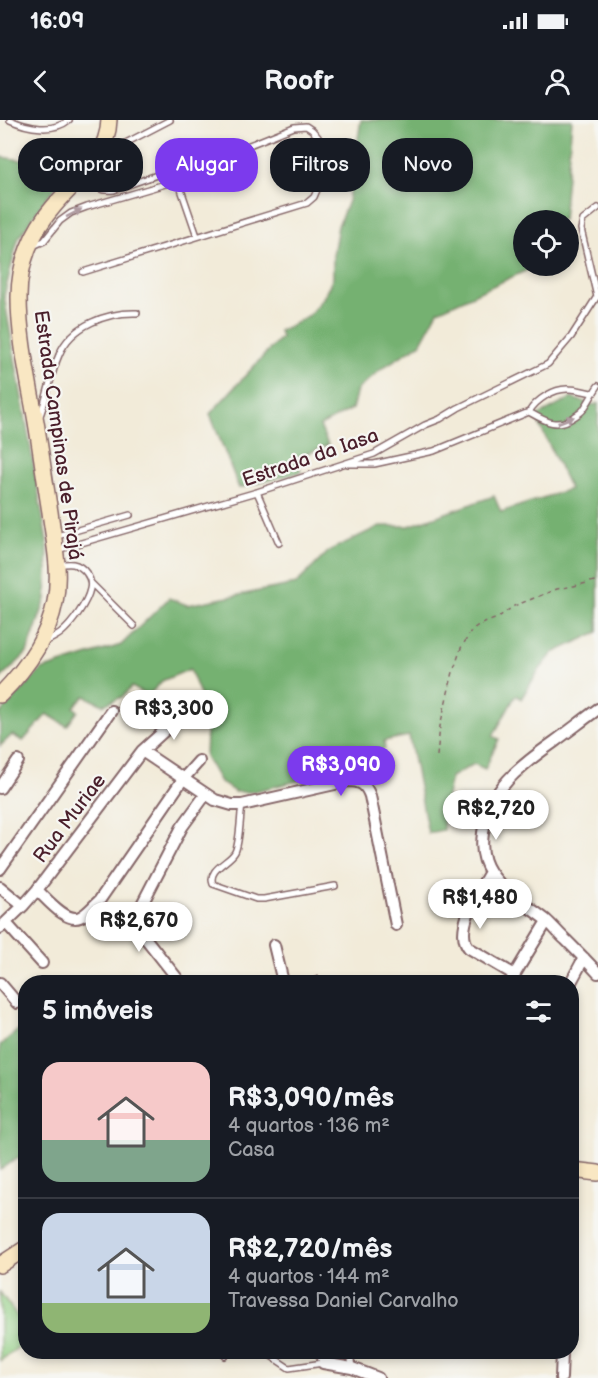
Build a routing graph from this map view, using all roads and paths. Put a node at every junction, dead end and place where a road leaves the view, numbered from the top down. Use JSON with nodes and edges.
{"nodes":[{"id":1,"x":10,"y":120,"type":"edge"},
{"id":2,"x":69,"y":120,"type":"edge"},
{"id":3,"x":109,"y":120,"type":"edge"},
{"id":4,"x":170,"y":120,"type":"edge"},
{"id":5,"x":106,"y":138,"type":"edge"},
{"id":6,"x":135,"y":138,"type":"edge"},
{"id":7,"x":258,"y":142,"type":"edge"},
{"id":8,"x":155,"y":187,"type":"edge"},
{"id":9,"x":68,"y":192,"type":"edge"},
{"id":10,"x":183,"y":192,"type":"edge"},
{"id":11,"x":598,"y":208,"type":"edge"},
{"id":12,"x":197,"y":236,"type":"junction"},
{"id":13,"x":28,"y":247,"type":"junction"},
{"id":14,"x":83,"y":272,"type":"dead end"},
{"id":15,"x":597,"y":296,"type":"edge"},
{"id":16,"x":137,"y":314,"type":"dead end"},
{"id":17,"x":598,"y":386,"type":"edge"},
{"id":18,"x":593,"y":393,"type":"junction"},
{"id":19,"x":529,"y":412,"type":"junction"},
{"id":20,"x":36,"y":425,"type":"junction"},
{"id":21,"x":343,"y":464,"type":"junction"},
{"id":22,"x":257,"y":492,"type":"junction"},
{"id":23,"x":130,"y":516,"type":"dead end"},
{"id":24,"x":279,"y":543,"type":"dead end"},
{"id":25,"x":55,"y":551,"type":"junction"},
{"id":26,"x":598,"y":580,"type":"edge"},
{"id":27,"x":91,"y":583,"type":"junction"},
{"id":28,"x":134,"y":626,"type":"dead end"},
{"id":29,"x":40,"y":643,"type":"junction"},
{"id":30,"x":0,"y":695,"type":"edge"},
{"id":31,"x":598,"y":709,"type":"edge"},
{"id":32,"x":196,"y":710,"type":"dead end"},
{"id":33,"x":111,"y":711,"type":"dead end"},
{"id":34,"x":142,"y":751,"type":"junction"},
{"id":35,"x":436,"y":756,"type":"dead end"},
{"id":36,"x":18,"y":761,"type":"dead end"},
{"id":37,"x":199,"y":761,"type":"dead end"},
{"id":38,"x":183,"y":778,"type":"junction"},
{"id":39,"x":0,"y":788,"type":"edge"},
{"id":40,"x":206,"y":794,"type":"junction"},
{"id":41,"x":242,"y":805,"type":"junction"},
{"id":42,"x":0,"y":869,"type":"edge"},
{"id":43,"x":490,"y":872,"type":"junction"},
{"id":44,"x":335,"y":886,"type":"dead end"},
{"id":45,"x":0,"y":887,"type":"edge"},
{"id":46,"x":37,"y":890,"type":"junction"},
{"id":47,"x":23,"y":906,"type":"junction"},
{"id":48,"x":547,"y":921,"type":"junction"},
{"id":49,"x":396,"y":925,"type":"dead end"},
{"id":50,"x":3,"y":926,"type":"edge"},
{"id":51,"x":274,"y":945,"type":"dead end"},
{"id":52,"x":585,"y":958,"type":"junction"},
{"id":53,"x":42,"y":963,"type":"dead end"},
{"id":54,"x":598,"y":973,"type":"edge"},
{"id":55,"x":174,"y":975,"type":"edge"},
{"id":56,"x":280,"y":975,"type":"edge"},
{"id":57,"x":507,"y":975,"type":"edge"},
{"id":58,"x":515,"y":975,"type":"edge"},
{"id":59,"x":575,"y":975,"type":"edge"},
{"id":60,"x":0,"y":983,"type":"edge"},
{"id":61,"x":17,"y":1003,"type":"dead end"},
{"id":62,"x":579,"y":1171,"type":"edge"},
{"id":63,"x":598,"y":1173,"type":"edge"},
{"id":64,"x":18,"y":1253,"type":"edge"},
{"id":65,"x":0,"y":1265,"type":"edge"},
{"id":66,"x":276,"y":1359,"type":"edge"},
{"id":67,"x":321,"y":1359,"type":"edge"},
{"id":68,"x":351,"y":1359,"type":"edge"},
{"id":69,"x":562,"y":1359,"type":"edge"},
{"id":70,"x":323,"y":1363,"type":"junction"},
{"id":71,"x":352,"y":1368,"type":"junction"},
{"id":72,"x":378,"y":1378,"type":"edge"},
{"id":73,"x":561,"y":1378,"type":"edge"}],
"edges":[{"from":1,"to":2,"type":"lane"},
{"from":3,"to":5,"type":"main road","name":"Estrada Campinas de Pirajá"},
{"from":4,"to":6,"type":"lane"},
{"from":7,"to":12,"type":"lane"},
{"from":13,"to":8,"type":"lane","one_way":true},
{"from":9,"to":13,"type":"main road","name":"Estrada Campinas de Pirajá"},
{"from":10,"to":12,"type":"lane"},
{"from":11,"to":15,"type":"lane"},
{"from":12,"to":14,"type":"lane"},
{"from":13,"to":20,"type":"main road","name":"Estrada Campinas de Pirajá"},
{"from":15,"to":21,"type":"lane","name":"Estrada da Iasa"},
{"from":16,"to":20,"type":"lane"},
{"from":17,"to":18,"type":"lane"},
{"from":18,"to":19,"type":"lane"},
{"from":19,"to":18,"type":"lane","one_way":true},
{"from":19,"to":21,"type":"lane"},
{"from":20,"to":25,"type":"main road","name":"Estrada Campinas de Pirajá"},
{"from":21,"to":22,"type":"lane","name":"Estrada da Iasa"},
{"from":22,"to":24,"type":"lane"},
{"from":22,"to":25,"type":"lane","name":"Estrada da Iasa"},
{"from":23,"to":25,"type":"lane"},
{"from":25,"to":27,"type":"lane"},
{"from":25,"to":29,"type":"main road","name":"Estrada Campinas de Pirajá"},
{"from":26,"to":35,"type":"path"},
{"from":27,"to":28,"type":"lane"},
{"from":27,"to":29,"type":"lane"},
{"from":29,"to":30,"type":"main road","name":"Estrada Campinas de Pirajá"},
{"from":31,"to":43,"type":"street"},
{"from":32,"to":34,"type":"street","name":"Rua Muriae"},
{"from":33,"to":42,"type":"street"},
{"from":34,"to":38,"type":"street"},
{"from":34,"to":46,"type":"street","name":"Rua Muriae"},
{"from":36,"to":39,"type":"street"},
{"from":37,"to":38,"type":"street"},
{"from":38,"to":40,"type":"street"},
{"from":38,"to":46,"type":"street"},
{"from":40,"to":41,"type":"street"},
{"from":40,"to":55,"type":"street"},
{"from":41,"to":44,"type":"lane"},
{"from":41,"to":49,"type":"street"},
{"from":43,"to":48,"type":"street"},
{"from":43,"to":57,"type":"street"},
{"from":45,"to":47,"type":"street"},
{"from":46,"to":47,"type":"street","name":"Rua Muriae"},
{"from":47,"to":50,"type":"street","name":"Rua Muriae"},
{"from":48,"to":52,"type":"street"},
{"from":48,"to":58,"type":"street"},
{"from":50,"to":53,"type":"street"},
{"from":51,"to":56,"type":"street"},
{"from":52,"to":54,"type":"street"},
{"from":52,"to":59,"type":"street"},
{"from":60,"to":61,"type":"street"},
{"from":62,"to":63,"type":"main road"},
{"from":64,"to":65,"type":"main road"},
{"from":66,"to":70,"type":"lane"},
{"from":67,"to":70,"type":"lane"},
{"from":68,"to":71,"type":"lane"},
{"from":69,"to":73,"type":"street"},
{"from":70,"to":71,"type":"street"},
{"from":71,"to":72,"type":"street"}]}
